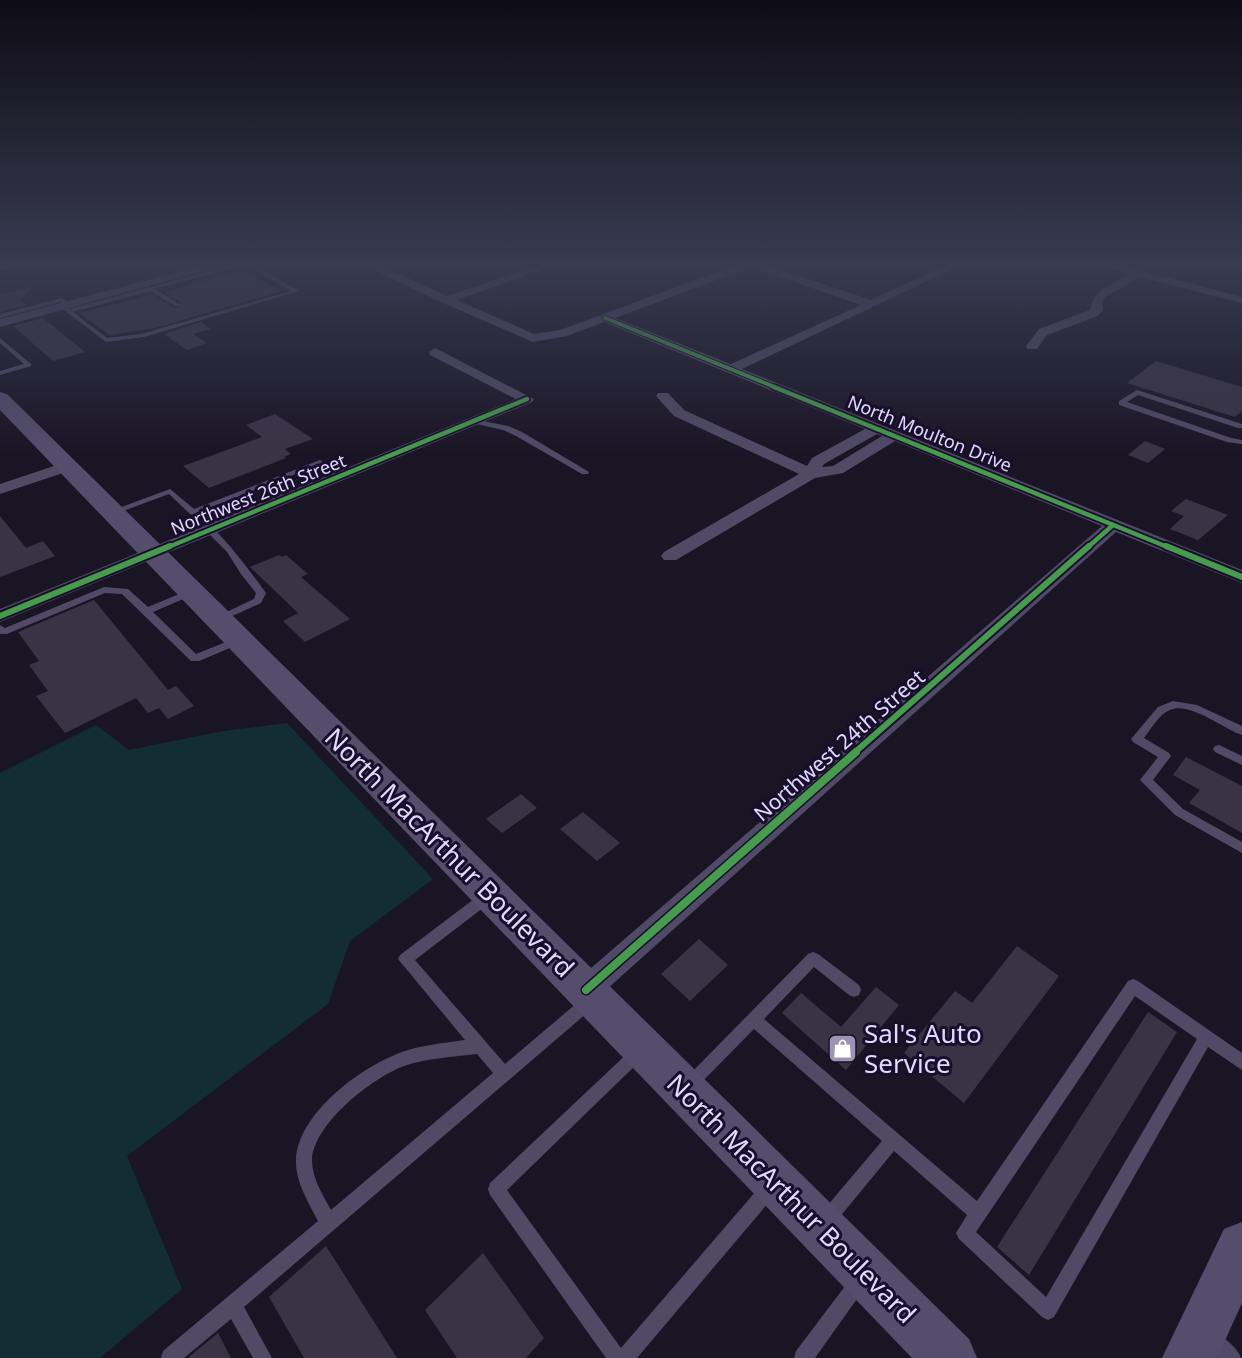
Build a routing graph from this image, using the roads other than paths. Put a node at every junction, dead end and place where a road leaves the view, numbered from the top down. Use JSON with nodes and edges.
{"nodes":[{"id":1,"x":90,"y":326,"type":"edge"},
{"id":2,"x":176,"y":326,"type":"edge"},
{"id":3,"x":506,"y":326,"type":"edge"},
{"id":4,"x":582,"y":326,"type":"edge"},
{"id":5,"x":626,"y":326,"type":"edge"},
{"id":6,"x":823,"y":326,"type":"edge"},
{"id":7,"x":1059,"y":326,"type":"edge"},
{"id":8,"x":0,"y":340,"type":"edge"},
{"id":9,"x":1032,"y":346,"type":"dead end"},
{"id":10,"x":435,"y":352,"type":"dead end"},
{"id":11,"x":732,"y":369,"type":"junction"},
{"id":12,"x":0,"y":373,"type":"edge"},
{"id":13,"x":663,"y":396,"type":"dead end"},
{"id":14,"x":0,"y":398,"type":"edge"},
{"id":15,"x":475,"y":421,"type":"junction"},
{"id":16,"x":1242,"y":426,"type":"edge"},
{"id":17,"x":876,"y":428,"type":"junction"},
{"id":18,"x":894,"y":435,"type":"junction"},
{"id":19,"x":1242,"y":442,"type":"edge"},
{"id":20,"x":839,"y":450,"type":"junction"},
{"id":21,"x":857,"y":458,"type":"junction"},
{"id":22,"x":66,"y":466,"type":"junction"},
{"id":23,"x":585,"y":472,"type":"dead end"},
{"id":24,"x":811,"y":474,"type":"junction"},
{"id":25,"x":340,"y":476,"type":"junction"},
{"id":26,"x":0,"y":489,"type":"edge"},
{"id":27,"x":204,"y":508,"type":"junction"},
{"id":28,"x":112,"y":512,"type":"junction"},
{"id":29,"x":1113,"y":525,"type":"junction"},
{"id":30,"x":216,"y":528,"type":"junction"},
{"id":31,"x":154,"y":553,"type":"junction"},
{"id":32,"x":670,"y":556,"type":"dead end"},
{"id":33,"x":1242,"y":578,"type":"edge"},
{"id":34,"x":192,"y":592,"type":"junction"},
{"id":35,"x":147,"y":611,"type":"junction"},
{"id":36,"x":0,"y":616,"type":"edge"},
{"id":37,"x":0,"y":628,"type":"edge"},
{"id":38,"x":230,"y":629,"type":"junction"},
{"id":39,"x":1242,"y":731,"type":"edge"},
{"id":40,"x":1219,"y":749,"type":"dead end"},
{"id":41,"x":1242,"y":760,"type":"edge"},
{"id":42,"x":1242,"y":848,"type":"edge"},
{"id":43,"x":492,"y":893,"type":"junction"},
{"id":44,"x":854,"y":990,"type":"dead end"},
{"id":45,"x":590,"y":994,"type":"junction"},
{"id":46,"x":753,"y":1019,"type":"junction"},
{"id":47,"x":1206,"y":1037,"type":"junction"},
{"id":48,"x":480,"y":1046,"type":"junction"},
{"id":49,"x":643,"y":1048,"type":"junction"},
{"id":50,"x":1242,"y":1062,"type":"edge"},
{"id":51,"x":504,"y":1074,"type":"junction"},
{"id":52,"x":684,"y":1089,"type":"junction"},
{"id":53,"x":893,"y":1140,"type":"junction"},
{"id":54,"x":775,"y":1182,"type":"junction"},
{"id":55,"x":979,"y":1214,"type":"junction"},
{"id":56,"x":329,"y":1223,"type":"junction"},
{"id":57,"x":820,"y":1228,"type":"junction"},
{"id":58,"x":1242,"y":1247,"type":"edge"},
{"id":59,"x":865,"y":1273,"type":"junction"},
{"id":60,"x":233,"y":1305,"type":"junction"},
{"id":61,"x":1208,"y":1349,"type":"edge"},
{"id":62,"x":170,"y":1358,"type":"edge"},
{"id":63,"x":263,"y":1358,"type":"edge"},
{"id":64,"x":617,"y":1358,"type":"edge"},
{"id":65,"x":625,"y":1358,"type":"edge"},
{"id":66,"x":804,"y":1358,"type":"edge"},
{"id":67,"x":950,"y":1358,"type":"edge"}],
"edges":[{"from":1,"to":2,"type":"lane"},
{"from":3,"to":4,"type":"street"},
{"from":5,"to":11,"type":"street","name":"North Moulton Drive"},
{"from":6,"to":11,"type":"street"},
{"from":7,"to":9,"type":"street"},
{"from":8,"to":12,"type":"lane"},
{"from":10,"to":15,"type":"street","name":"Northwest 26th Street"},
{"from":11,"to":17,"type":"street","name":"North Moulton Drive"},
{"from":13,"to":24,"type":"street"},
{"from":14,"to":22,"type":"main road","name":"North MacArthur Boulevard"},
{"from":15,"to":23,"type":"lane"},
{"from":15,"to":25,"type":"street","name":"Northwest 26th Street"},
{"from":16,"to":19,"type":"lane"},
{"from":17,"to":18,"type":"street","name":"North Moulton Drive"},
{"from":17,"to":20,"type":"street"},
{"from":18,"to":21,"type":"street"},
{"from":18,"to":29,"type":"street","name":"North Moulton Drive"},
{"from":20,"to":21,"type":"street"},
{"from":20,"to":24,"type":"street"},
{"from":21,"to":24,"type":"street"},
{"from":22,"to":26,"type":"street"},
{"from":22,"to":28,"type":"main road","name":"North MacArthur Boulevard"},
{"from":24,"to":32,"type":"street"},
{"from":25,"to":27,"type":"lane"},
{"from":25,"to":30,"type":"street","name":"Northwest 26th Street"},
{"from":27,"to":28,"type":"lane"},
{"from":27,"to":30,"type":"lane"},
{"from":28,"to":31,"type":"main road","name":"North MacArthur Boulevard"},
{"from":29,"to":33,"type":"street","name":"North Moulton Drive"},
{"from":29,"to":45,"type":"street","name":"Northwest 24th Street"},
{"from":30,"to":31,"type":"street","name":"Northwest 26th Street"},
{"from":30,"to":38,"type":"lane"},
{"from":31,"to":34,"type":"main road","name":"North MacArthur Boulevard"},
{"from":31,"to":36,"type":"street","name":"Northwest 26th Street"},
{"from":34,"to":35,"type":"lane"},
{"from":34,"to":38,"type":"main road","name":"North MacArthur Boulevard"},
{"from":35,"to":37,"type":"lane"},
{"from":35,"to":38,"type":"lane"},
{"from":38,"to":43,"type":"main road","name":"North MacArthur Boulevard"},
{"from":39,"to":42,"type":"lane"},
{"from":40,"to":41,"type":"lane"},
{"from":43,"to":45,"type":"main road","name":"North MacArthur Boulevard"},
{"from":43,"to":48,"type":"lane"},
{"from":44,"to":46,"type":"lane"},
{"from":45,"to":49,"type":"main road","name":"North MacArthur Boulevard"},
{"from":45,"to":51,"type":"lane"},
{"from":46,"to":52,"type":"lane"},
{"from":46,"to":53,"type":"lane"},
{"from":47,"to":50,"type":"lane"},
{"from":47,"to":55,"type":"lane"},
{"from":47,"to":55,"type":"lane"},
{"from":48,"to":51,"type":"lane"},
{"from":48,"to":56,"type":"lane"},
{"from":49,"to":52,"type":"main road","name":"North MacArthur Boulevard"},
{"from":49,"to":64,"type":"lane"},
{"from":51,"to":56,"type":"lane"},
{"from":52,"to":54,"type":"main road","name":"North MacArthur Boulevard"},
{"from":53,"to":55,"type":"lane"},
{"from":53,"to":57,"type":"lane"},
{"from":54,"to":57,"type":"main road","name":"North MacArthur Boulevard"},
{"from":54,"to":65,"type":"lane"},
{"from":56,"to":60,"type":"lane"},
{"from":57,"to":59,"type":"main road","name":"North MacArthur Boulevard"},
{"from":58,"to":61,"type":"main road"},
{"from":59,"to":66,"type":"lane"},
{"from":59,"to":67,"type":"main road","name":"North MacArthur Boulevard"},
{"from":60,"to":62,"type":"lane"},
{"from":60,"to":63,"type":"lane"}]}
